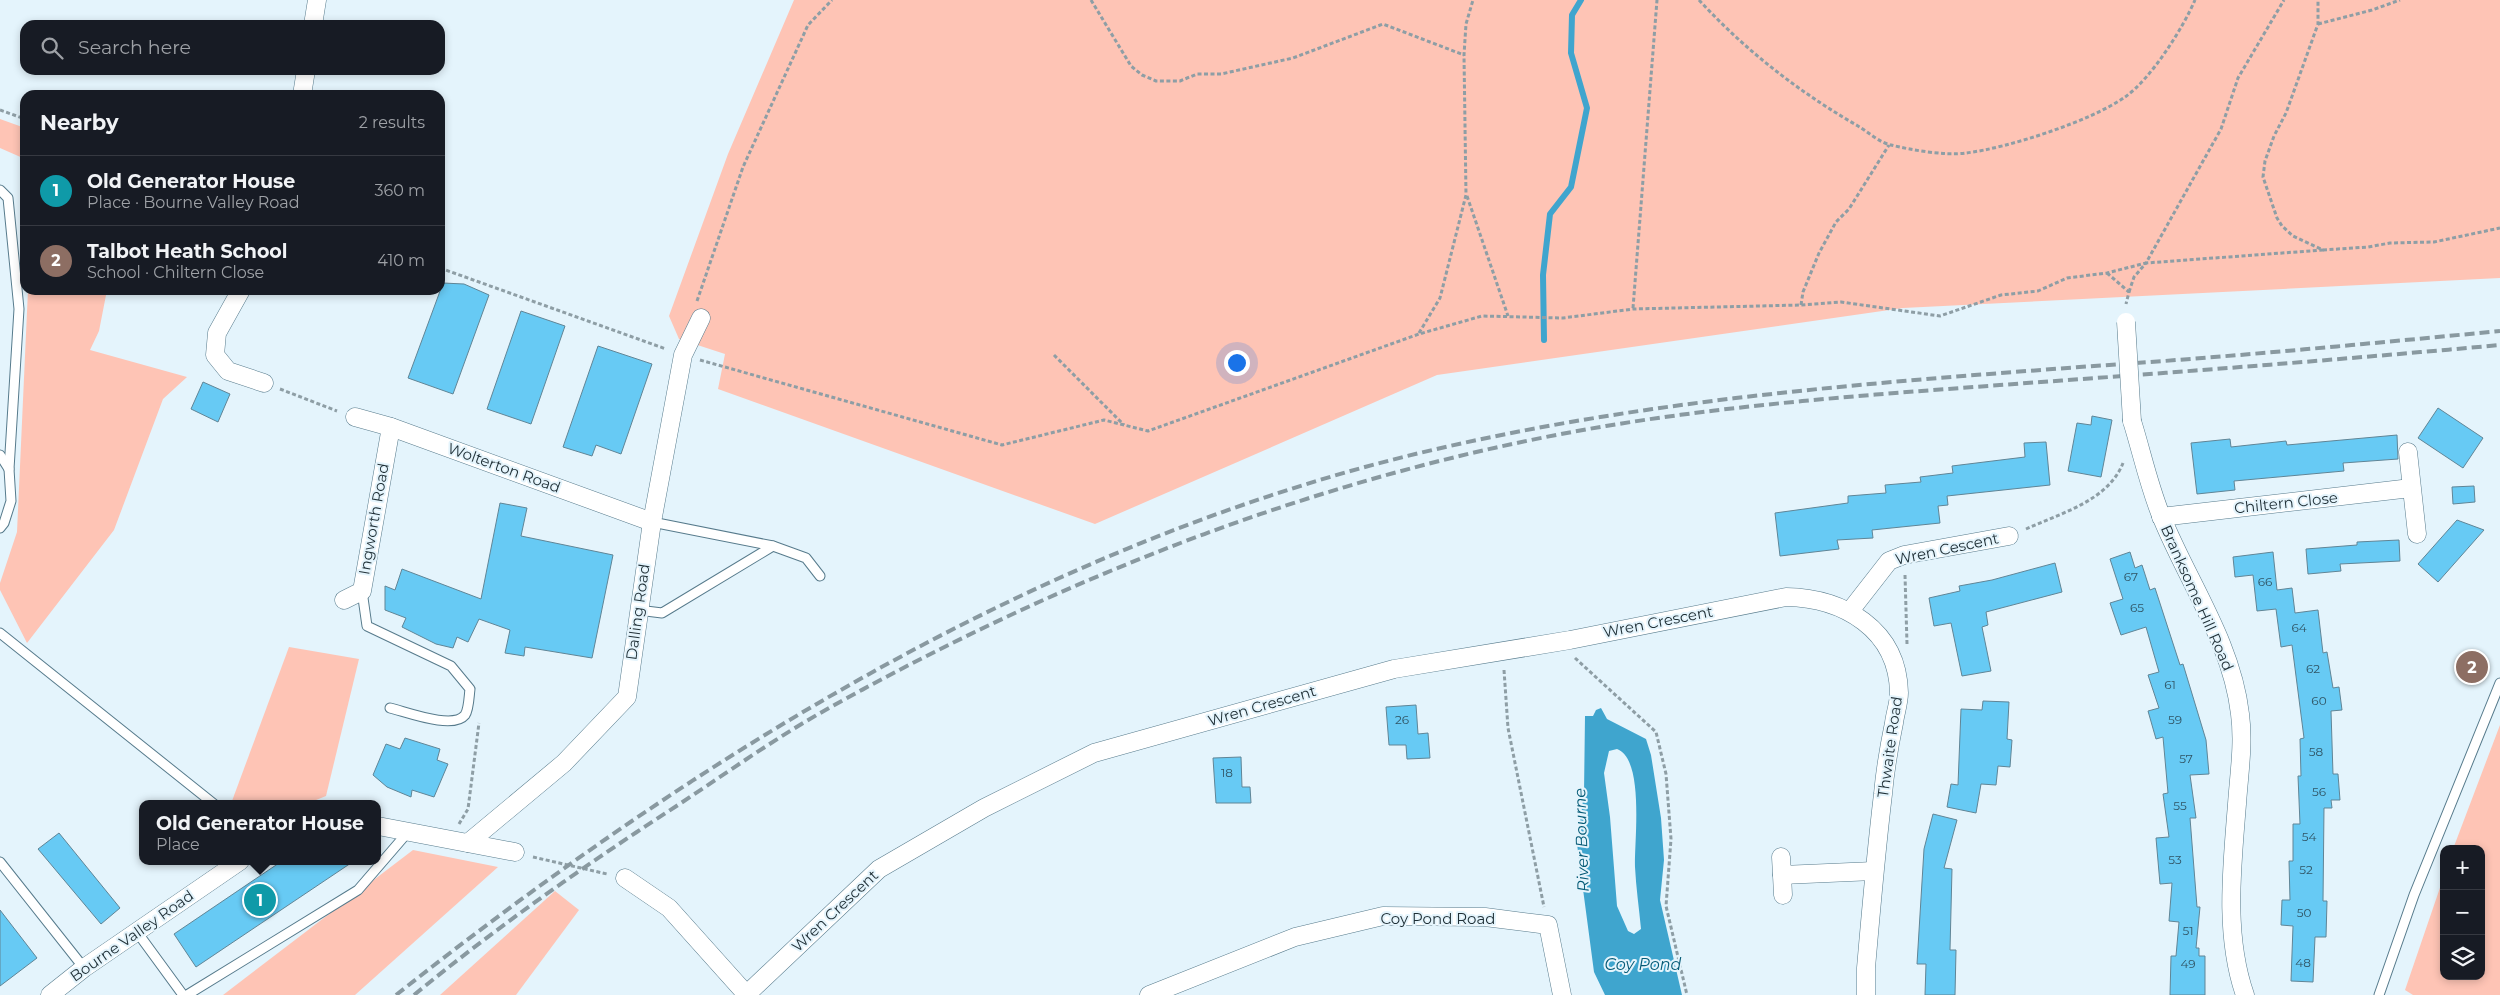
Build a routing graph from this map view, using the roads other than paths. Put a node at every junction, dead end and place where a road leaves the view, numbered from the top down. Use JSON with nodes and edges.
{"nodes":[{"id":1,"x":317,"y":0,"type":"edge"},
{"id":2,"x":314,"y":20,"type":"edge"},
{"id":3,"x":305,"y":75,"type":"edge"},
{"id":4,"x":303,"y":90,"type":"edge"},
{"id":5,"x":0,"y":190,"type":"edge"},
{"id":6,"x":238,"y":295,"type":"edge"},
{"id":7,"x":2125,"y":317,"type":"road end"},
{"id":8,"x":701,"y":318,"type":"road end"},
{"id":9,"x":264,"y":383,"type":"road end"},
{"id":10,"x":348,"y":414,"type":"road end"},
{"id":11,"x":391,"y":427,"type":"junction"},
{"id":12,"x":2408,"y":452,"type":"dead end"},
{"id":13,"x":0,"y":455,"type":"edge"},
{"id":14,"x":9,"y":469,"type":"junction"},
{"id":15,"x":2411,"y":488,"type":"junction"},
{"id":16,"x":2161,"y":517,"type":"junction"},
{"id":17,"x":652,"y":522,"type":"junction"},
{"id":18,"x":0,"y":528,"type":"edge"},
{"id":19,"x":2417,"y":534,"type":"dead end"},
{"id":20,"x":2009,"y":536,"type":"road end"},
{"id":21,"x":773,"y":546,"type":"junction"},
{"id":22,"x":820,"y":576,"type":"dead end"},
{"id":23,"x":362,"y":591,"type":"junction"},
{"id":24,"x":344,"y":600,"type":"dead end"},
{"id":25,"x":638,"y":610,"type":"junction"},
{"id":26,"x":1850,"y":611,"type":"junction"},
{"id":27,"x":0,"y":633,"type":"edge"},
{"id":28,"x":2500,"y":683,"type":"edge"},
{"id":29,"x":390,"y":708,"type":"dead end"},
{"id":30,"x":209,"y":800,"type":"edge"},
{"id":31,"x":381,"y":827,"type":"edge"},
{"id":32,"x":409,"y":832,"type":"junction"},
{"id":33,"x":468,"y":842,"type":"junction"},
{"id":34,"x":515,"y":852,"type":"road end"},
{"id":35,"x":1780,"y":857,"type":"dead end"},
{"id":36,"x":0,"y":862,"type":"edge"},
{"id":37,"x":381,"y":864,"type":"edge"},
{"id":38,"x":234,"y":865,"type":"edge"},
{"id":39,"x":380,"y":865,"type":"edge"},
{"id":40,"x":1874,"y":871,"type":"junction"},
{"id":41,"x":1782,"y":875,"type":"junction"},
{"id":42,"x":625,"y":878,"type":"road end"},
{"id":43,"x":1783,"y":895,"type":"dead end"},
{"id":44,"x":138,"y":932,"type":"junction"},
{"id":45,"x":84,"y":968,"type":"junction"},
{"id":46,"x":50,"y":995,"type":"edge"},
{"id":47,"x":183,"y":995,"type":"edge"},
{"id":48,"x":187,"y":995,"type":"edge"},
{"id":49,"x":746,"y":995,"type":"edge"},
{"id":50,"x":1149,"y":995,"type":"edge"},
{"id":51,"x":1562,"y":995,"type":"edge"},
{"id":52,"x":1866,"y":995,"type":"edge"},
{"id":53,"x":2245,"y":995,"type":"edge"},
{"id":54,"x":2379,"y":995,"type":"edge"}],
"edges":[{"from":1,"to":2,"type":"street"},
{"from":3,"to":4,"type":"street"},
{"from":5,"to":14,"type":"lane"},
{"from":6,"to":9,"type":"street"},
{"from":7,"to":16,"type":"street","name":"Branksome Hill Road","bridge":true},
{"from":8,"to":17,"type":"street","name":"Dalling Road"},
{"from":10,"to":11,"type":"street","name":"Wolterton Road"},
{"from":11,"to":17,"type":"street","name":"Wolterton Road"},
{"from":11,"to":23,"type":"street","name":"Ingworth Road"},
{"from":12,"to":15,"type":"street"},
{"from":13,"to":14,"type":"lane"},
{"from":14,"to":18,"type":"lane"},
{"from":15,"to":16,"type":"street","name":"Chiltern Close"},
{"from":15,"to":19,"type":"street"},
{"from":16,"to":53,"type":"street","name":"Branksome Hill Road"},
{"from":17,"to":21,"type":"lane"},
{"from":17,"to":25,"type":"street","name":"Dalling Road"},
{"from":20,"to":26,"type":"street","name":"Wren Cescent"},
{"from":21,"to":22,"type":"lane"},
{"from":21,"to":25,"type":"lane"},
{"from":23,"to":24,"type":"street","name":"Ingworth Road"},
{"from":23,"to":29,"type":"lane"},
{"from":25,"to":33,"type":"street","name":"Dalling Road"},
{"from":26,"to":40,"type":"street","name":"Thwaite Road"},
{"from":26,"to":49,"type":"street","name":"Wren Crescent"},
{"from":27,"to":30,"type":"lane"},
{"from":28,"to":54,"type":"lane"},
{"from":31,"to":32,"type":"street"},
{"from":32,"to":33,"type":"street"},
{"from":32,"to":37,"type":"lane"},
{"from":33,"to":34,"type":"street"},
{"from":35,"to":41,"type":"street"},
{"from":36,"to":45,"type":"lane"},
{"from":38,"to":44,"type":"street","name":"Bourne Valley Road"},
{"from":39,"to":48,"type":"lane"},
{"from":40,"to":41,"type":"street"},
{"from":40,"to":52,"type":"street","name":"Thwaite Road"},
{"from":41,"to":43,"type":"street"},
{"from":42,"to":49,"type":"street"},
{"from":44,"to":45,"type":"street","name":"Bourne Valley Road"},
{"from":44,"to":47,"type":"lane"},
{"from":45,"to":46,"type":"street","name":"Bourne Valley Road"},
{"from":50,"to":51,"type":"street","name":"Coy Pond Road"}]}
